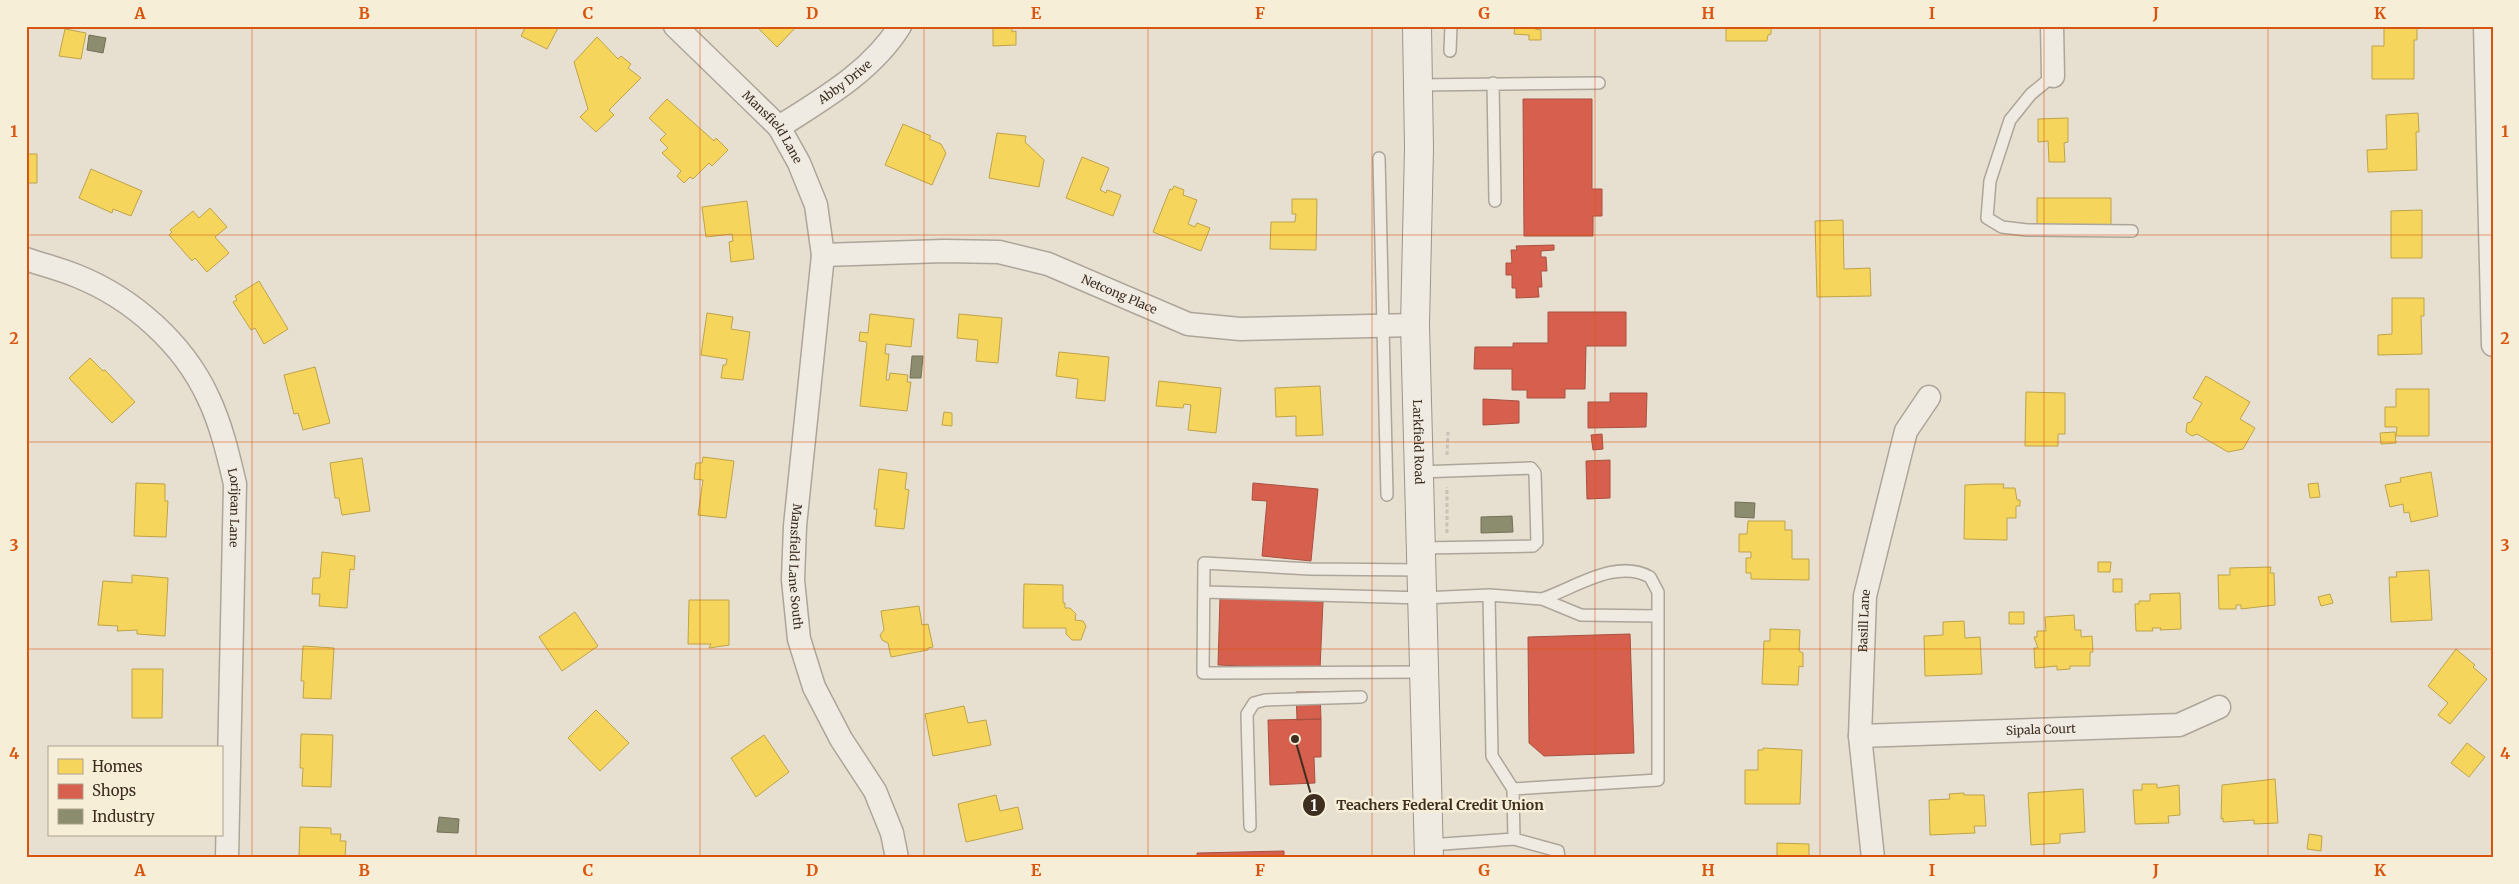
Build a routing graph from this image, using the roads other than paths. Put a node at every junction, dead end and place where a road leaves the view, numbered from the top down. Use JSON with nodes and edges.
{"nodes":[{"id":1,"x":675,"y":26,"type":"edge"},
{"id":2,"x":900,"y":26,"type":"edge"},
{"id":3,"x":1417,"y":26,"type":"edge"},
{"id":4,"x":1450,"y":26,"type":"edge"},
{"id":5,"x":2052,"y":26,"type":"edge"},
{"id":6,"x":2485,"y":26,"type":"edge"},
{"id":7,"x":1450,"y":51,"type":"dead end"},
{"id":8,"x":2053,"y":76,"type":"joint"},
{"id":9,"x":1599,"y":82,"type":"dead end"},
{"id":10,"x":1493,"y":83,"type":"junction"},
{"id":11,"x":1418,"y":85,"type":"junction"},
{"id":12,"x":779,"y":127,"type":"junction"},
{"id":13,"x":1379,"y":158,"type":"dead end"},
{"id":14,"x":1495,"y":201,"type":"dead end"},
{"id":15,"x":2132,"y":231,"type":"dead end"},
{"id":16,"x":823,"y":255,"type":"junction"},
{"id":17,"x":26,"y":259,"type":"edge"},
{"id":18,"x":1383,"y":325,"type":"junction"},
{"id":19,"x":1415,"y":325,"type":"junction"},
{"id":20,"x":2493,"y":345,"type":"edge"},
{"id":21,"x":1929,"y":397,"type":"dead end"},
{"id":22,"x":1420,"y":472,"type":"junction"},
{"id":23,"x":1387,"y":495,"type":"dead end"},
{"id":24,"x":1430,"y":555,"type":"junction"},
{"id":25,"x":1204,"y":592,"type":"junction"},
{"id":26,"x":1489,"y":595,"type":"junction"},
{"id":27,"x":1423,"y":598,"type":"junction"},
{"id":28,"x":1542,"y":599,"type":"junction"},
{"id":29,"x":1658,"y":616,"type":"junction"},
{"id":30,"x":1425,"y":672,"type":"junction"},
{"id":31,"x":1361,"y":697,"type":"dead end"},
{"id":32,"x":2219,"y":707,"type":"dead end"},
{"id":33,"x":1860,"y":736,"type":"junction"},
{"id":34,"x":1513,"y":789,"type":"junction"},
{"id":35,"x":1250,"y":826,"type":"dead end"},
{"id":36,"x":1514,"y":839,"type":"junction"},
{"id":37,"x":1429,"y":851,"type":"edge"},
{"id":38,"x":227,"y":858,"type":"edge"},
{"id":39,"x":897,"y":858,"type":"edge"},
{"id":40,"x":1559,"y":858,"type":"edge"},
{"id":41,"x":1873,"y":858,"type":"edge"}],
"edges":[{"from":1,"to":12,"type":"street","name":"Mansfield Lane"},
{"from":2,"to":12,"type":"street","name":"Abby Drive"},
{"from":3,"to":11,"type":"main road","name":"Larkfield Road"},
{"from":4,"to":7,"type":"lane"},
{"from":5,"to":8,"type":"street"},
{"from":6,"to":20,"type":"street"},
{"from":8,"to":15,"type":"lane"},
{"from":9,"to":10,"type":"lane"},
{"from":10,"to":11,"type":"lane"},
{"from":10,"to":14,"type":"lane"},
{"from":11,"to":19,"type":"main road","name":"Larkfield Road"},
{"from":12,"to":16,"type":"street","name":"Mansfield Lane"},
{"from":13,"to":18,"type":"lane"},
{"from":16,"to":18,"type":"street","name":"Netcong Place"},
{"from":16,"to":39,"type":"street","name":"Mansfield Lane South"},
{"from":17,"to":38,"type":"street","name":"Lorijean Lane"},
{"from":18,"to":19,"type":"street","name":"Netcong Place"},
{"from":18,"to":23,"type":"lane"},
{"from":19,"to":22,"type":"main road","name":"Larkfield Road"},
{"from":21,"to":33,"type":"street","name":"Basill Lane"},
{"from":22,"to":24,"type":"main road","name":"Larkfield Road"},
{"from":22,"to":24,"type":"lane"},
{"from":24,"to":25,"type":"lane"},
{"from":24,"to":27,"type":"main road","name":"Larkfield Road"},
{"from":25,"to":27,"type":"lane"},
{"from":25,"to":30,"type":"lane"},
{"from":26,"to":27,"type":"lane"},
{"from":26,"to":28,"type":"lane"},
{"from":26,"to":34,"type":"lane"},
{"from":27,"to":30,"type":"main road","name":"Larkfield Road"},
{"from":28,"to":29,"type":"lane"},
{"from":28,"to":29,"type":"lane"},
{"from":29,"to":34,"type":"lane"},
{"from":30,"to":37,"type":"main road","name":"Larkfield Road"},
{"from":31,"to":35,"type":"lane"},
{"from":32,"to":33,"type":"street","name":"Sipala Court"},
{"from":33,"to":41,"type":"street","name":"Basill Lane"},
{"from":34,"to":36,"type":"lane"},
{"from":36,"to":37,"type":"lane"},
{"from":36,"to":40,"type":"lane"}]}
